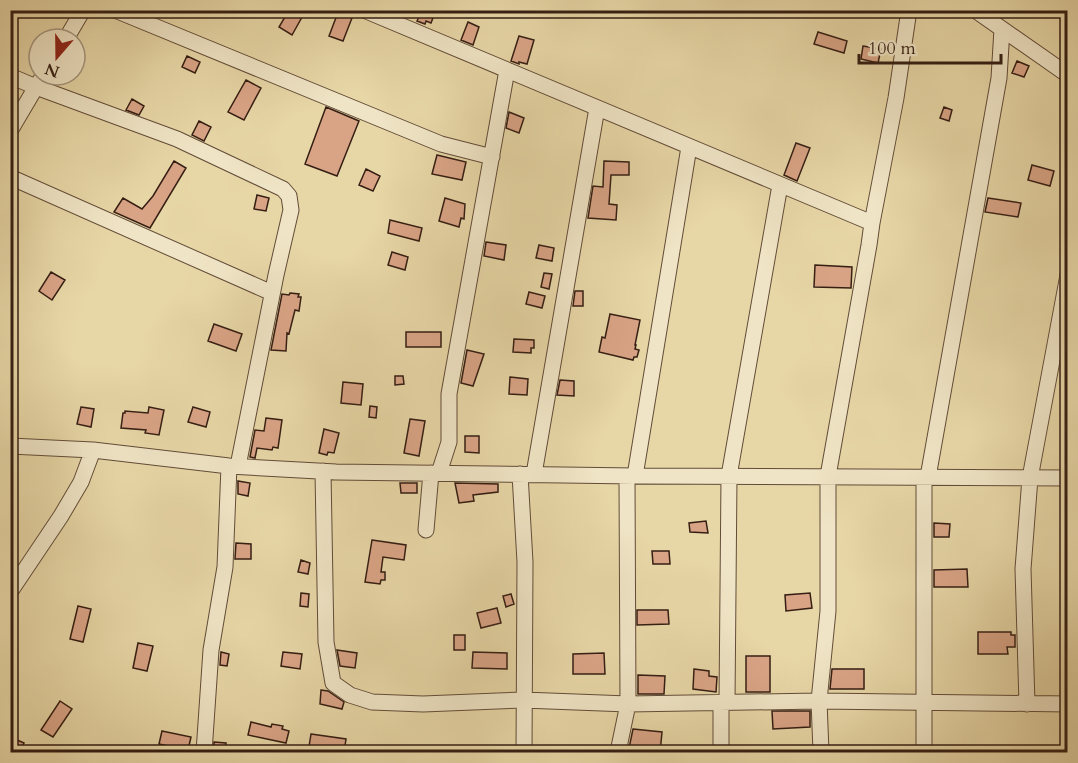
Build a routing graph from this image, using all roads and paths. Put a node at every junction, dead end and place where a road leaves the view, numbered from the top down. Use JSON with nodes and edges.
{"nodes":[{"id":1,"x":83,"y":10,"type":"edge"},
{"id":2,"x":115,"y":10,"type":"edge"},
{"id":3,"x":364,"y":10,"type":"edge"},
{"id":4,"x":909,"y":10,"type":"edge"},
{"id":5,"x":975,"y":10,"type":"edge"},
{"id":6,"x":73,"y":27,"type":"edge"},
{"id":7,"x":1002,"y":29,"type":"junction"},
{"id":8,"x":507,"y":70,"type":"junction"},
{"id":9,"x":1068,"y":75,"type":"edge"},
{"id":10,"x":10,"y":76,"type":"edge"},
{"id":11,"x":27,"y":79,"type":"edge"},
{"id":12,"x":36,"y":87,"type":"edge"},
{"id":13,"x":54,"y":87,"type":"edge"},
{"id":14,"x":597,"y":108,"type":"junction"},
{"id":15,"x":10,"y":131,"type":"edge"},
{"id":16,"x":689,"y":147,"type":"junction"},
{"id":17,"x":492,"y":157,"type":"junction"},
{"id":18,"x":10,"y":177,"type":"edge"},
{"id":19,"x":780,"y":185,"type":"junction"},
{"id":20,"x":872,"y":223,"type":"junction"},
{"id":21,"x":1068,"y":275,"type":"edge"},
{"id":22,"x":272,"y":293,"type":"junction"},
{"id":23,"x":10,"y":446,"type":"edge"},
{"id":24,"x":93,"y":450,"type":"junction"},
{"id":25,"x":233,"y":466,"type":"junction"},
{"id":26,"x":323,"y":471,"type":"junction"},
{"id":27,"x":435,"y":473,"type":"junction"},
{"id":28,"x":527,"y":474,"type":"junction"},
{"id":29,"x":631,"y":476,"type":"junction"},
{"id":30,"x":729,"y":476,"type":"junction"},
{"id":31,"x":828,"y":476,"type":"junction"},
{"id":32,"x":926,"y":477,"type":"junction"},
{"id":33,"x":1030,"y":478,"type":"junction"},
{"id":34,"x":1068,"y":478,"type":"edge"},
{"id":35,"x":426,"y":530,"type":"dead end"},
{"id":36,"x":10,"y":592,"type":"edge"},
{"id":37,"x":523,"y":700,"type":"junction"},
{"id":38,"x":819,"y":701,"type":"junction"},
{"id":39,"x":923,"y":702,"type":"junction"},
{"id":40,"x":724,"y":703,"type":"junction"},
{"id":41,"x":627,"y":704,"type":"junction"},
{"id":42,"x":1027,"y":704,"type":"junction"},
{"id":43,"x":1068,"y":704,"type":"edge"},
{"id":44,"x":204,"y":753,"type":"edge"},
{"id":45,"x":524,"y":753,"type":"edge"},
{"id":46,"x":618,"y":753,"type":"edge"},
{"id":47,"x":721,"y":753,"type":"edge"},
{"id":48,"x":821,"y":753,"type":"edge"},
{"id":49,"x":924,"y":753,"type":"edge"}],
"edges":[{"from":1,"to":6,"type":"street"},
{"from":2,"to":17,"type":"street"},
{"from":3,"to":8,"type":"street"},
{"from":4,"to":20,"type":"street"},
{"from":5,"to":7,"type":"street"},
{"from":7,"to":9,"type":"street"},
{"from":7,"to":32,"type":"street"},
{"from":8,"to":14,"type":"street"},
{"from":8,"to":17,"type":"street"},
{"from":10,"to":11,"type":"street"},
{"from":12,"to":15,"type":"street"},
{"from":13,"to":22,"type":"street"},
{"from":14,"to":16,"type":"street"},
{"from":14,"to":28,"type":"street"},
{"from":16,"to":19,"type":"street"},
{"from":16,"to":29,"type":"street"},
{"from":17,"to":27,"type":"street"},
{"from":18,"to":22,"type":"street"},
{"from":19,"to":20,"type":"street"},
{"from":19,"to":30,"type":"street"},
{"from":20,"to":31,"type":"street"},
{"from":21,"to":33,"type":"street"},
{"from":22,"to":25,"type":"street"},
{"from":23,"to":24,"type":"street"},
{"from":24,"to":25,"type":"street"},
{"from":24,"to":36,"type":"street"},
{"from":25,"to":26,"type":"street"},
{"from":25,"to":44,"type":"street"},
{"from":26,"to":27,"type":"street"},
{"from":26,"to":37,"type":"street"},
{"from":27,"to":28,"type":"street"},
{"from":27,"to":35,"type":"street"},
{"from":28,"to":29,"type":"street"},
{"from":28,"to":37,"type":"street"},
{"from":29,"to":30,"type":"street"},
{"from":29,"to":41,"type":"street"},
{"from":30,"to":31,"type":"street"},
{"from":30,"to":40,"type":"street"},
{"from":31,"to":32,"type":"street"},
{"from":31,"to":38,"type":"street"},
{"from":32,"to":33,"type":"street"},
{"from":32,"to":39,"type":"street"},
{"from":33,"to":34,"type":"street"},
{"from":33,"to":42,"type":"street"},
{"from":37,"to":41,"type":"street"},
{"from":37,"to":45,"type":"street"},
{"from":38,"to":39,"type":"street"},
{"from":38,"to":40,"type":"street"},
{"from":38,"to":48,"type":"street"},
{"from":39,"to":42,"type":"street"},
{"from":39,"to":49,"type":"street"},
{"from":40,"to":41,"type":"street"},
{"from":40,"to":47,"type":"street"},
{"from":41,"to":46,"type":"street"},
{"from":42,"to":43,"type":"street"}]}
